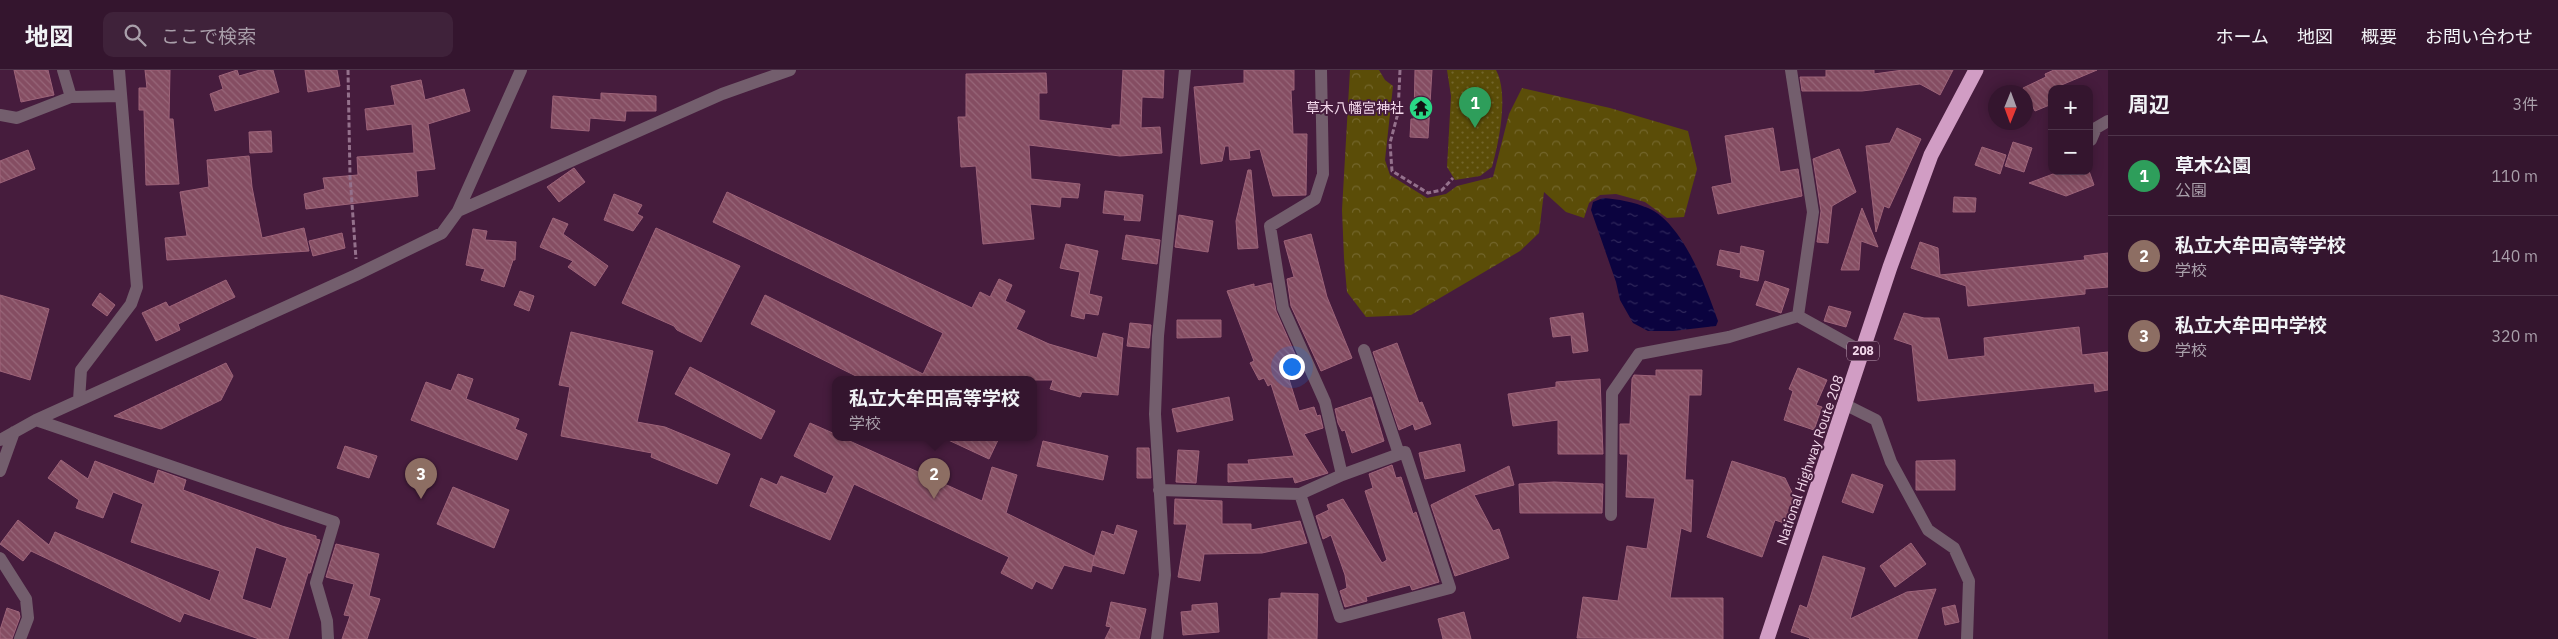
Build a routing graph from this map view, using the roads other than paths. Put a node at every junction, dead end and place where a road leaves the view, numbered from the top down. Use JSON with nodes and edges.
{"nodes":[{"id":1,"x":63,"y":70,"type":"edge"},
{"id":2,"x":120,"y":70,"type":"edge"},
{"id":3,"x":520,"y":70,"type":"edge"},
{"id":4,"x":790,"y":70,"type":"edge"},
{"id":5,"x":1185,"y":70,"type":"edge"},
{"id":6,"x":1321,"y":70,"type":"edge"},
{"id":7,"x":1791,"y":70,"type":"edge"},
{"id":8,"x":1976,"y":70,"type":"edge"},
{"id":9,"x":120,"y":96,"type":"junction"},
{"id":10,"x":72,"y":97,"type":"junction"},
{"id":11,"x":0,"y":115,"type":"edge"},
{"id":12,"x":2108,"y":121,"type":"edge"},
{"id":13,"x":2093,"y":135,"type":"edge"},
{"id":14,"x":458,"y":211,"type":"junction"},
{"id":15,"x":1798,"y":316,"type":"junction"},
{"id":16,"x":1364,"y":350,"type":"dead end"},
{"id":17,"x":1863,"y":352,"type":"junction"},
{"id":18,"x":79,"y":400,"type":"junction"},
{"id":19,"x":1846,"y":405,"type":"junction"},
{"id":20,"x":36,"y":420,"type":"junction"},
{"id":21,"x":14,"y":432,"type":"junction"},
{"id":22,"x":0,"y":440,"type":"edge"},
{"id":23,"x":1398,"y":454,"type":"junction"},
{"id":24,"x":0,"y":471,"type":"edge"},
{"id":25,"x":1342,"y":475,"type":"junction"},
{"id":26,"x":1159,"y":490,"type":"junction"},
{"id":27,"x":1300,"y":494,"type":"junction"},
{"id":28,"x":1611,"y":515,"type":"dead end"},
{"id":29,"x":0,"y":558,"type":"edge"},
{"id":30,"x":20,"y":639,"type":"edge"},
{"id":31,"x":328,"y":639,"type":"edge"},
{"id":32,"x":1157,"y":639,"type":"edge"},
{"id":33,"x":1767,"y":639,"type":"edge"},
{"id":34,"x":1967,"y":639,"type":"edge"}],
"edges":[{"from":1,"to":10,"type":"street"},
{"from":2,"to":9,"type":"street"},
{"from":3,"to":14,"type":"street"},
{"from":4,"to":14,"type":"street"},
{"from":5,"to":26,"type":"street"},
{"from":6,"to":25,"type":"street"},
{"from":7,"to":15,"type":"street"},
{"from":8,"to":17,"type":"highway","name":"National Highway Route 208","number":"208"},
{"from":9,"to":10,"type":"street"},
{"from":9,"to":18,"type":"street"},
{"from":10,"to":11,"type":"street"},
{"from":12,"to":13,"type":"street"},
{"from":14,"to":18,"type":"street"},
{"from":15,"to":17,"type":"street"},
{"from":15,"to":28,"type":"street"},
{"from":16,"to":23,"type":"street"},
{"from":17,"to":19,"type":"highway","name":"National Highway Route 208","number":"208"},
{"from":18,"to":20,"type":"street"},
{"from":19,"to":33,"type":"highway","name":"National Highway Route 208","number":"208"},
{"from":19,"to":34,"type":"street"},
{"from":20,"to":21,"type":"street"},
{"from":20,"to":31,"type":"street"},
{"from":21,"to":22,"type":"street"},
{"from":21,"to":24,"type":"street"},
{"from":23,"to":25,"type":"street"},
{"from":23,"to":27,"type":"street"},
{"from":25,"to":27,"type":"street"},
{"from":26,"to":27,"type":"street"},
{"from":26,"to":32,"type":"street"},
{"from":29,"to":30,"type":"street"}]}
